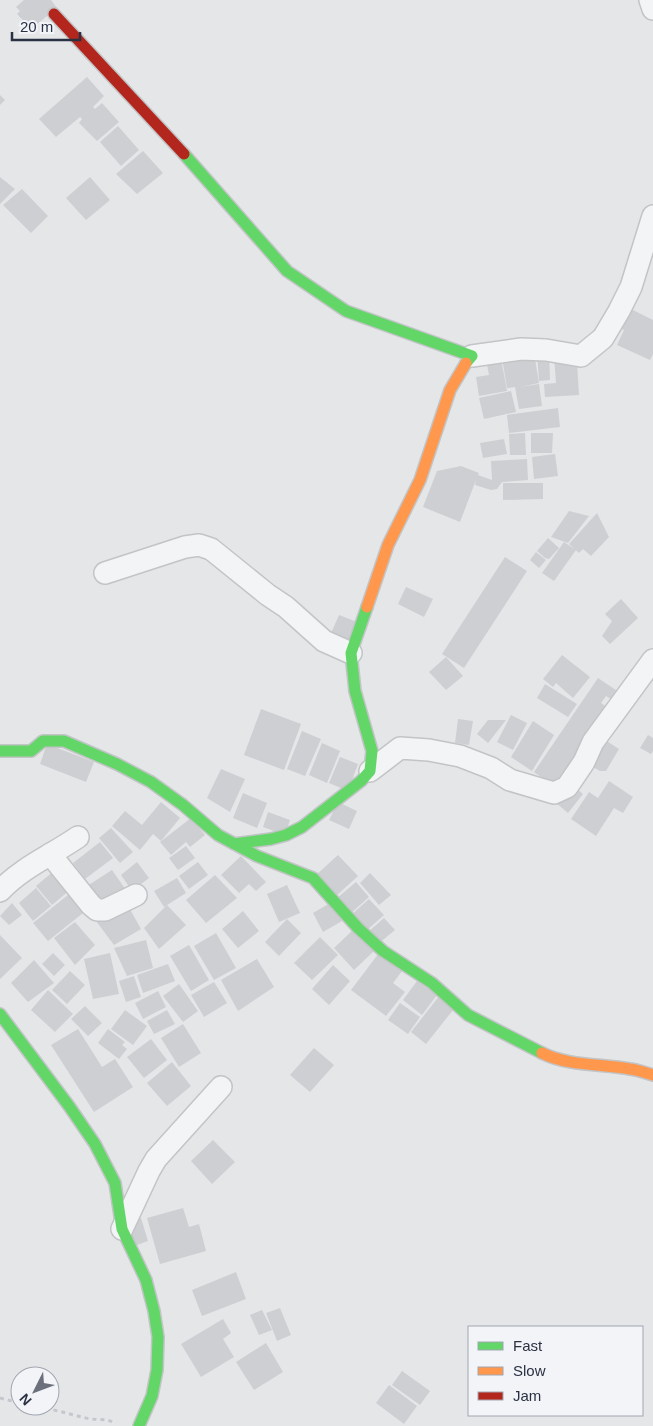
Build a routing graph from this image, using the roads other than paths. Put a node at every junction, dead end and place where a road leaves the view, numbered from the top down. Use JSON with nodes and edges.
{"nodes":[{"id":1,"x":650,"y":0,"type":"edge"},
{"id":2,"x":653,"y":9,"type":"edge"},
{"id":3,"x":54,"y":14,"type":"dead end"},
{"id":4,"x":653,"y":216,"type":"edge"},
{"id":5,"x":472,"y":356,"type":"junction"},
{"id":6,"x":104,"y":573,"type":"dead end"},
{"id":7,"x":351,"y":653,"type":"junction"},
{"id":8,"x":653,"y":660,"type":"edge"},
{"id":9,"x":0,"y":751,"type":"edge"},
{"id":10,"x":370,"y":771,"type":"junction"},
{"id":11,"x":78,"y":837,"type":"dead end"},
{"id":12,"x":234,"y":844,"type":"junction"},
{"id":13,"x":50,"y":854,"type":"junction"},
{"id":14,"x":0,"y":891,"type":"edge"},
{"id":15,"x":136,"y":895,"type":"dead end"},
{"id":16,"x":0,"y":1014,"type":"edge"},
{"id":17,"x":653,"y":1075,"type":"edge"},
{"id":18,"x":221,"y":1087,"type":"dead end"},
{"id":19,"x":122,"y":1229,"type":"junction"},
{"id":20,"x":139,"y":1426,"type":"edge"}],
"edges":[{"from":1,"to":2,"type":"street"},
{"from":3,"to":5,"type":"street"},
{"from":4,"to":5,"type":"street"},
{"from":5,"to":7,"type":"street"},
{"from":6,"to":7,"type":"street"},
{"from":7,"to":10,"type":"street"},
{"from":8,"to":10,"type":"street"},
{"from":9,"to":12,"type":"street"},
{"from":10,"to":12,"type":"street"},
{"from":11,"to":13,"type":"street"},
{"from":12,"to":17,"type":"street"},
{"from":13,"to":14,"type":"street"},
{"from":13,"to":15,"type":"street"},
{"from":16,"to":19,"type":"street"},
{"from":18,"to":19,"type":"street"},
{"from":19,"to":20,"type":"street"}]}
